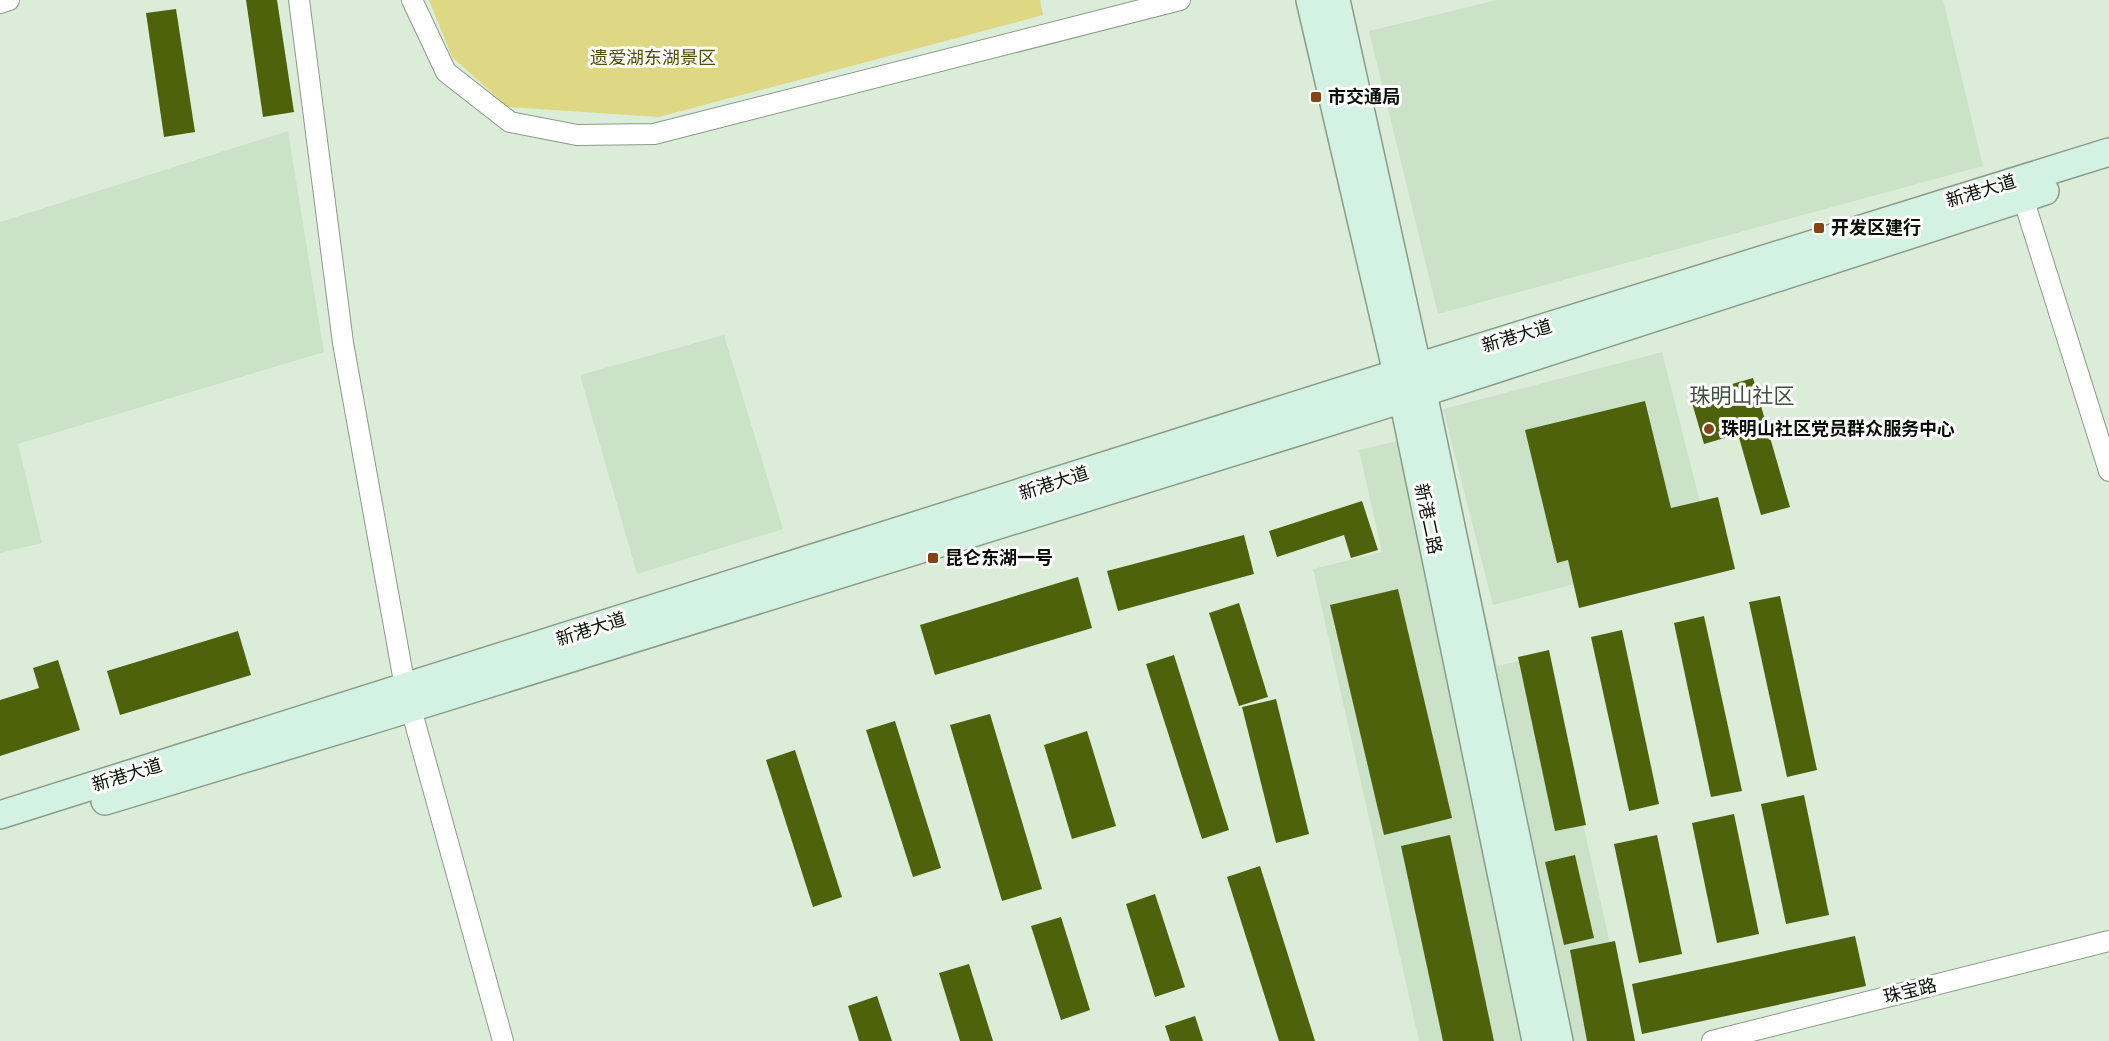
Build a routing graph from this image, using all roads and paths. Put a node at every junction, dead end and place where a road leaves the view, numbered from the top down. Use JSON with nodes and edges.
{"nodes":[{"id":1,"x":9,"y":0,"type":"edge"},
{"id":2,"x":299,"y":0,"type":"edge"},
{"id":3,"x":412,"y":0,"type":"edge"},
{"id":4,"x":1180,"y":0,"type":"edge"},
{"id":5,"x":1310,"y":0,"type":"edge"},
{"id":6,"x":1336,"y":0,"type":"edge"},
{"id":7,"x":0,"y":3,"type":"edge"},
{"id":8,"x":2109,"y":152,"type":"edge"},
{"id":9,"x":2109,"y":172,"type":"edge"},
{"id":10,"x":2020,"y":188,"type":"junction"},
{"id":11,"x":1410,"y":384,"type":"junction"},
{"id":12,"x":2109,"y":471,"type":"edge"},
{"id":13,"x":408,"y":698,"type":"junction"},
{"id":14,"x":0,"y":815,"type":"edge"},
{"id":15,"x":0,"y":833,"type":"edge"},
{"id":16,"x":2109,"y":941,"type":"edge"},
{"id":17,"x":503,"y":1041,"type":"edge"},
{"id":18,"x":1536,"y":1041,"type":"edge"},
{"id":19,"x":1559,"y":1041,"type":"edge"},
{"id":20,"x":1712,"y":1041,"type":"edge"}],
"edges":[{"from":1,"to":7,"type":"street"},
{"from":2,"to":13,"type":"street"},
{"from":3,"to":4,"type":"street"},
{"from":5,"to":11,"type":"main road","name":"新港二路"},
{"from":6,"to":11,"type":"main road","name":"新港二路"},
{"from":8,"to":10,"type":"main road","name":"新港大道"},
{"from":9,"to":10,"type":"main road","name":"新港大道"},
{"from":10,"to":11,"type":"main road","name":"新港大道"},
{"from":10,"to":12,"type":"street"},
{"from":11,"to":13,"type":"main road","name":"新港大道"},
{"from":11,"to":18,"type":"main road","name":"新港二路"},
{"from":11,"to":19,"type":"main road","name":"新港二路"},
{"from":13,"to":14,"type":"main road","name":"新港大道"},
{"from":13,"to":15,"type":"main road","name":"新港大道"},
{"from":13,"to":17,"type":"street"},
{"from":16,"to":20,"type":"street","name":"珠宝路"}]}
